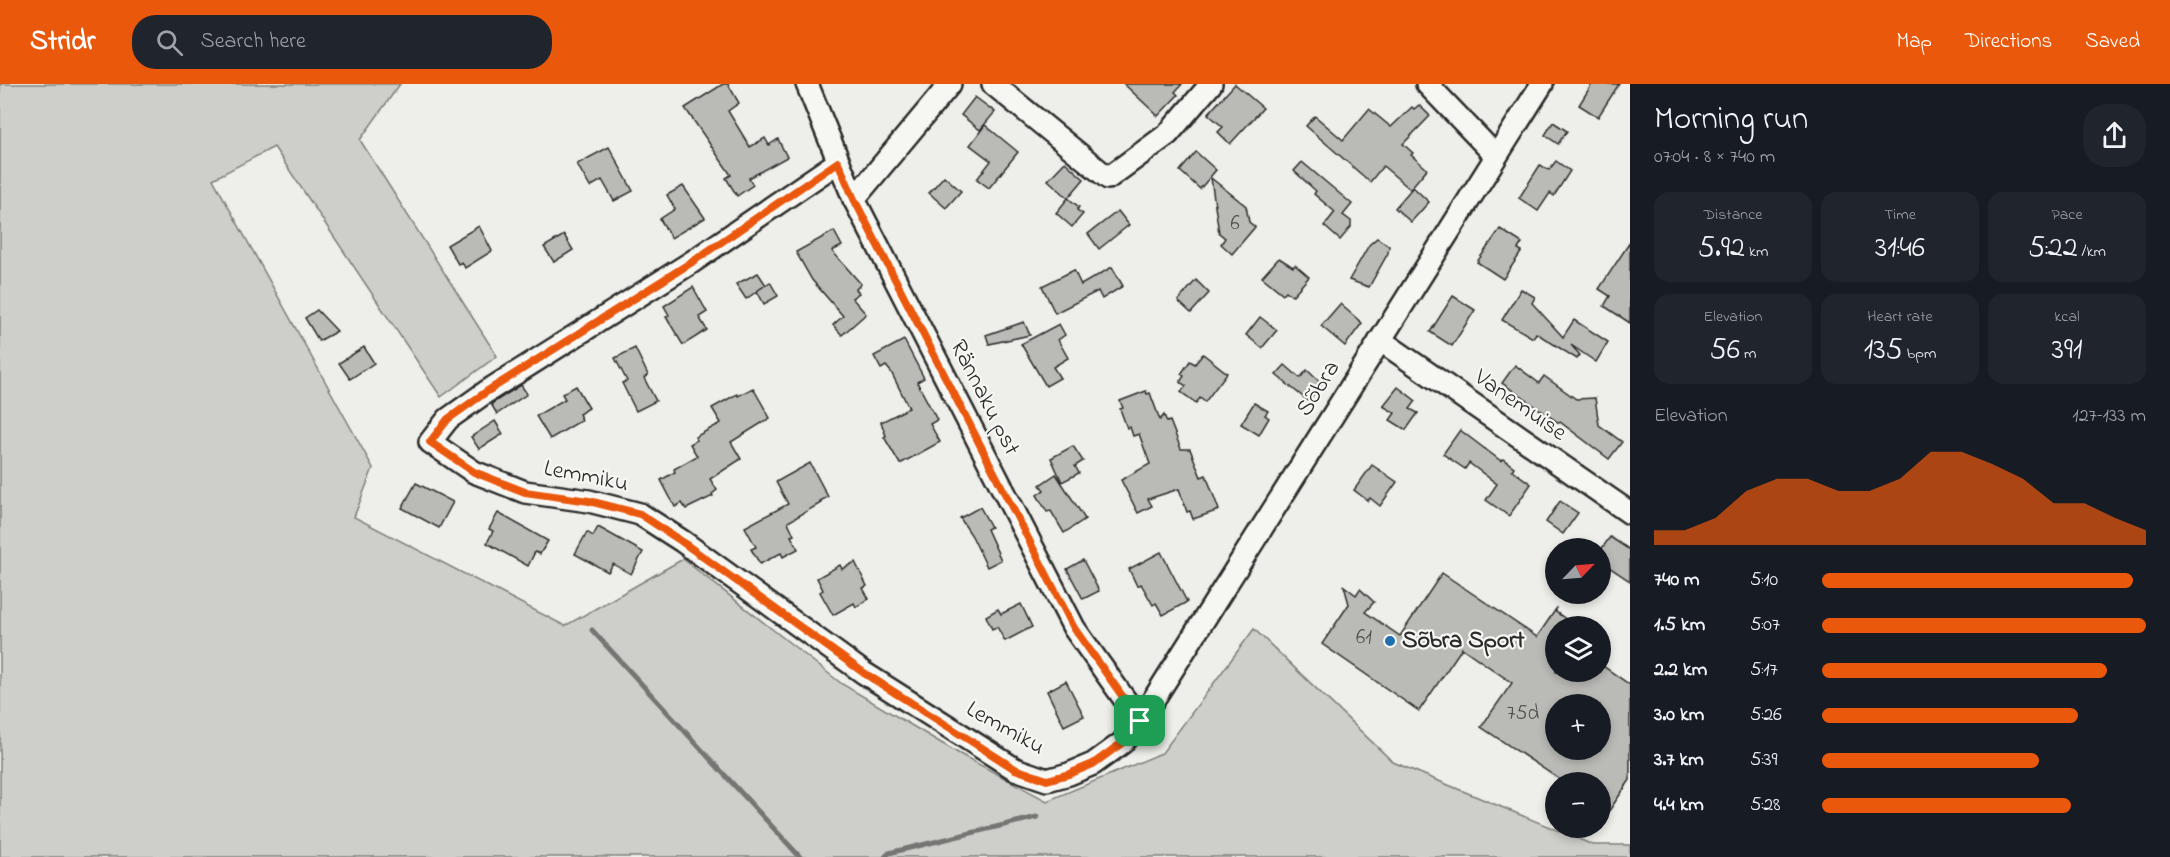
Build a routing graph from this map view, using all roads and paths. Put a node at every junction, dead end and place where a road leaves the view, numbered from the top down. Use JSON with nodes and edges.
{"nodes":[{"id":1,"x":807,"y":84,"type":"edge"},
{"id":2,"x":950,"y":84,"type":"edge"},
{"id":3,"x":993,"y":84,"type":"edge"},
{"id":4,"x":1211,"y":84,"type":"edge"},
{"id":5,"x":1427,"y":84,"type":"edge"},
{"id":6,"x":1542,"y":84,"type":"edge"},
{"id":7,"x":1496,"y":156,"type":"junction"},
{"id":8,"x":838,"y":162,"type":"junction"},
{"id":9,"x":854,"y":199,"type":"junction"},
{"id":10,"x":1380,"y":340,"type":"junction"},
{"id":11,"x":1630,"y":513,"type":"edge"},
{"id":12,"x":1140,"y":721,"type":"junction"}],
"edges":[{"from":1,"to":8,"type":"street","name":"Rännaku pst"},
{"from":2,"to":9,"type":"street"},
{"from":3,"to":4,"type":"street"},
{"from":5,"to":7,"type":"street"},
{"from":6,"to":7,"type":"street","name":"Sõbra"},
{"from":7,"to":10,"type":"street","name":"Sõbra"},
{"from":8,"to":9,"type":"street","name":"Rännaku pst"},
{"from":8,"to":12,"type":"street","name":"Lemmiku"},
{"from":9,"to":12,"type":"street","name":"Rännaku pst"},
{"from":10,"to":11,"type":"street","name":"Vanemuise"},
{"from":10,"to":12,"type":"street","name":"Sõbra"}]}
